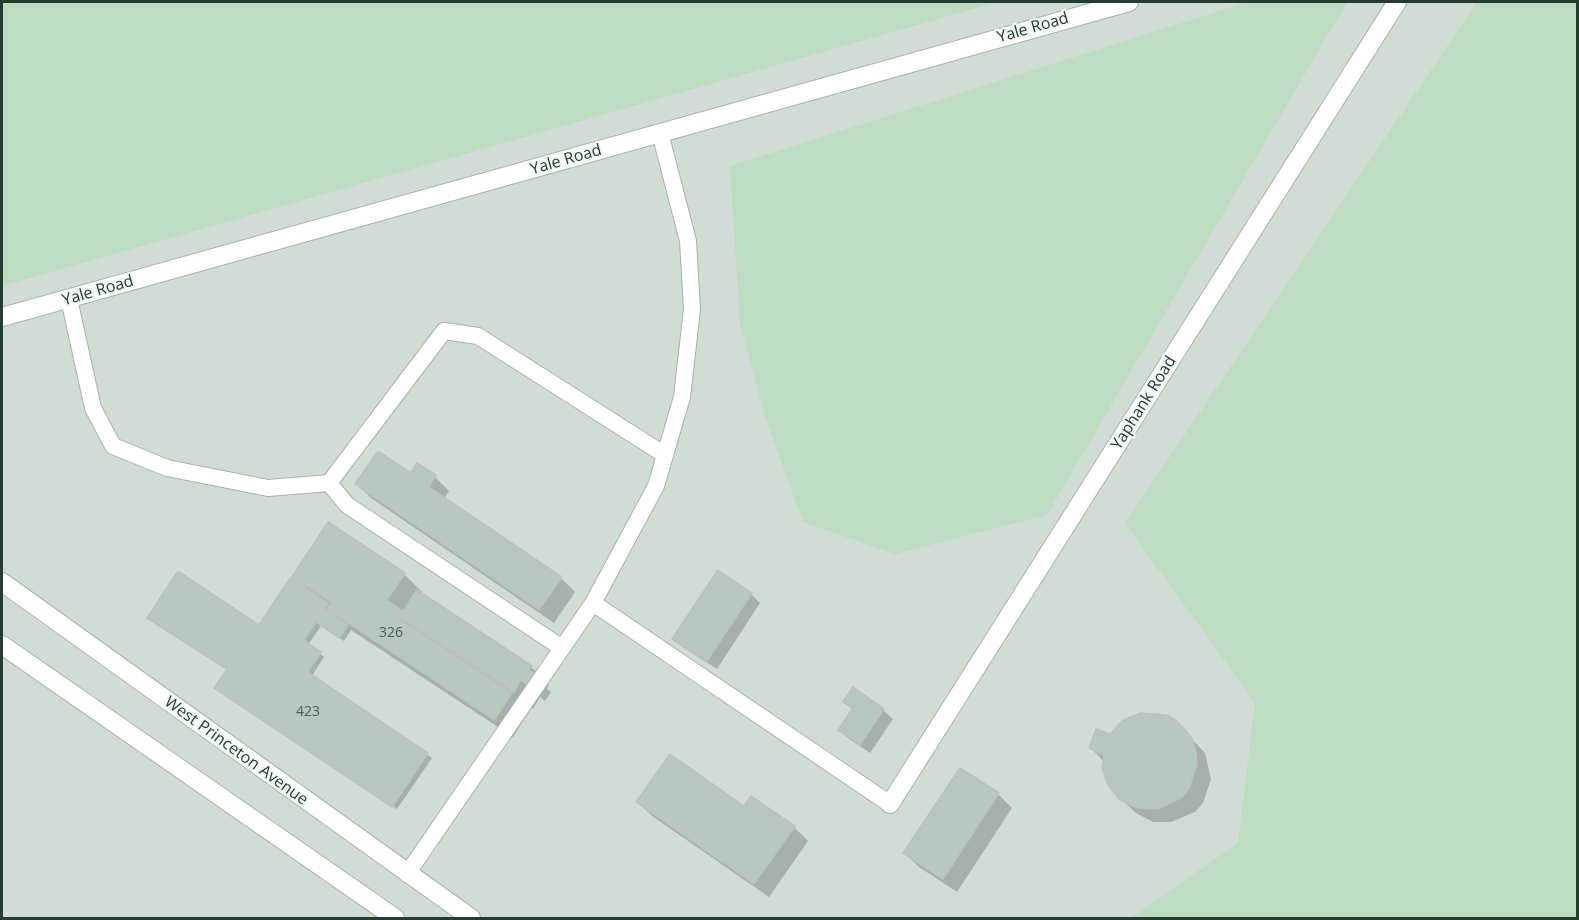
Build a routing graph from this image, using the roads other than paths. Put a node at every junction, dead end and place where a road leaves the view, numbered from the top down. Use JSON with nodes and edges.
{"nodes":[{"id":1,"x":1130,"y":2,"type":"edge"},
{"id":2,"x":1397,"y":2,"type":"edge"},
{"id":3,"x":660,"y":133,"type":"junction"},
{"id":4,"x":69,"y":299,"type":"junction"},
{"id":5,"x":2,"y":317,"type":"edge"},
{"id":6,"x":665,"y":455,"type":"junction"},
{"id":7,"x":329,"y":483,"type":"junction"},
{"id":8,"x":2,"y":582,"type":"edge"},
{"id":9,"x":593,"y":603,"type":"junction"},
{"id":10,"x":2,"y":645,"type":"edge"},
{"id":11,"x":562,"y":648,"type":"junction"},
{"id":12,"x":2,"y":656,"type":"edge"},
{"id":13,"x":28,"y":664,"type":"junction"},
{"id":14,"x":890,"y":804,"type":"joint"},
{"id":15,"x":406,"y":874,"type":"junction"},
{"id":16,"x":395,"y":918,"type":"edge"},
{"id":17,"x":471,"y":918,"type":"edge"}],
"edges":[{"from":1,"to":3,"type":"street","name":"Yale Road"},
{"from":2,"to":14,"type":"street","name":"Yaphank Road"},
{"from":3,"to":4,"type":"street","name":"Yale Road"},
{"from":3,"to":6,"type":"lane"},
{"from":4,"to":5,"type":"street","name":"Yale Road"},
{"from":4,"to":7,"type":"lane"},
{"from":6,"to":7,"type":"lane"},
{"from":6,"to":9,"type":"lane"},
{"from":7,"to":11,"type":"lane"},
{"from":8,"to":15,"type":"street","name":"West Princeton Avenue"},
{"from":9,"to":11,"type":"lane"},
{"from":9,"to":14,"type":"lane"},
{"from":10,"to":13,"type":"street"},
{"from":11,"to":15,"type":"lane"},
{"from":12,"to":13,"type":"street"},
{"from":13,"to":16,"type":"street"},
{"from":15,"to":17,"type":"street","name":"West Princeton Avenue"}]}
